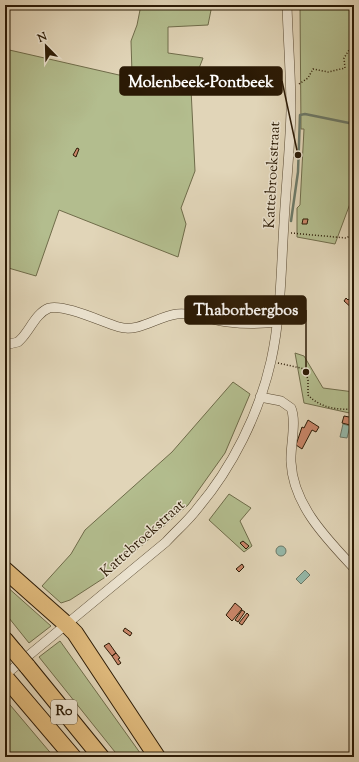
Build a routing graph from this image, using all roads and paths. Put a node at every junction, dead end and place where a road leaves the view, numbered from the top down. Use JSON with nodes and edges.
{"nodes":[{"id":1,"x":287,"y":5,"type":"edge"},
{"id":2,"x":354,"y":42,"type":"edge"},
{"id":3,"x":290,"y":88,"type":"junction"},
{"id":4,"x":283,"y":232,"type":"junction"},
{"id":5,"x":354,"y":234,"type":"edge"},
{"id":6,"x":276,"y":322,"type":"junction"},
{"id":7,"x":5,"y":345,"type":"edge"},
{"id":8,"x":271,"y":362,"type":"junction"},
{"id":9,"x":260,"y":397,"type":"junction"},
{"id":10,"x":354,"y":409,"type":"edge"},
{"id":11,"x":354,"y":568,"type":"edge"},
{"id":12,"x":5,"y":570,"type":"edge"},
{"id":13,"x":66,"y":624,"type":"junction"},
{"id":14,"x":10,"y":646,"type":"edge"},
{"id":15,"x":6,"y":678,"type":"edge"},
{"id":16,"x":73,"y":757,"type":"edge"},
{"id":17,"x":101,"y":757,"type":"edge"},
{"id":18,"x":157,"y":757,"type":"edge"}],
"edges":[{"from":1,"to":3,"type":"street","name":"Kattebroekstraat"},
{"from":2,"to":3,"type":"path"},
{"from":3,"to":4,"type":"street","name":"Kattebroekstraat"},
{"from":4,"to":5,"type":"path"},
{"from":4,"to":6,"type":"street","name":"Kattebroekstraat"},
{"from":6,"to":7,"type":"street"},
{"from":6,"to":8,"type":"street","name":"Kattebroekstraat"},
{"from":8,"to":9,"type":"street","name":"Kattebroekstraat"},
{"from":8,"to":10,"type":"path"},
{"from":9,"to":11,"type":"street"},
{"from":9,"to":13,"type":"street","name":"Kattebroekstraat"},
{"from":12,"to":13,"type":"highway"},
{"from":13,"to":15,"type":"street","name":"Kattebroekstraat"},
{"from":13,"to":18,"type":"highway"},
{"from":14,"to":17,"type":"highway","number":"R0","bridge":true},
{"from":15,"to":16,"type":"highway","number":"R0"}]}
